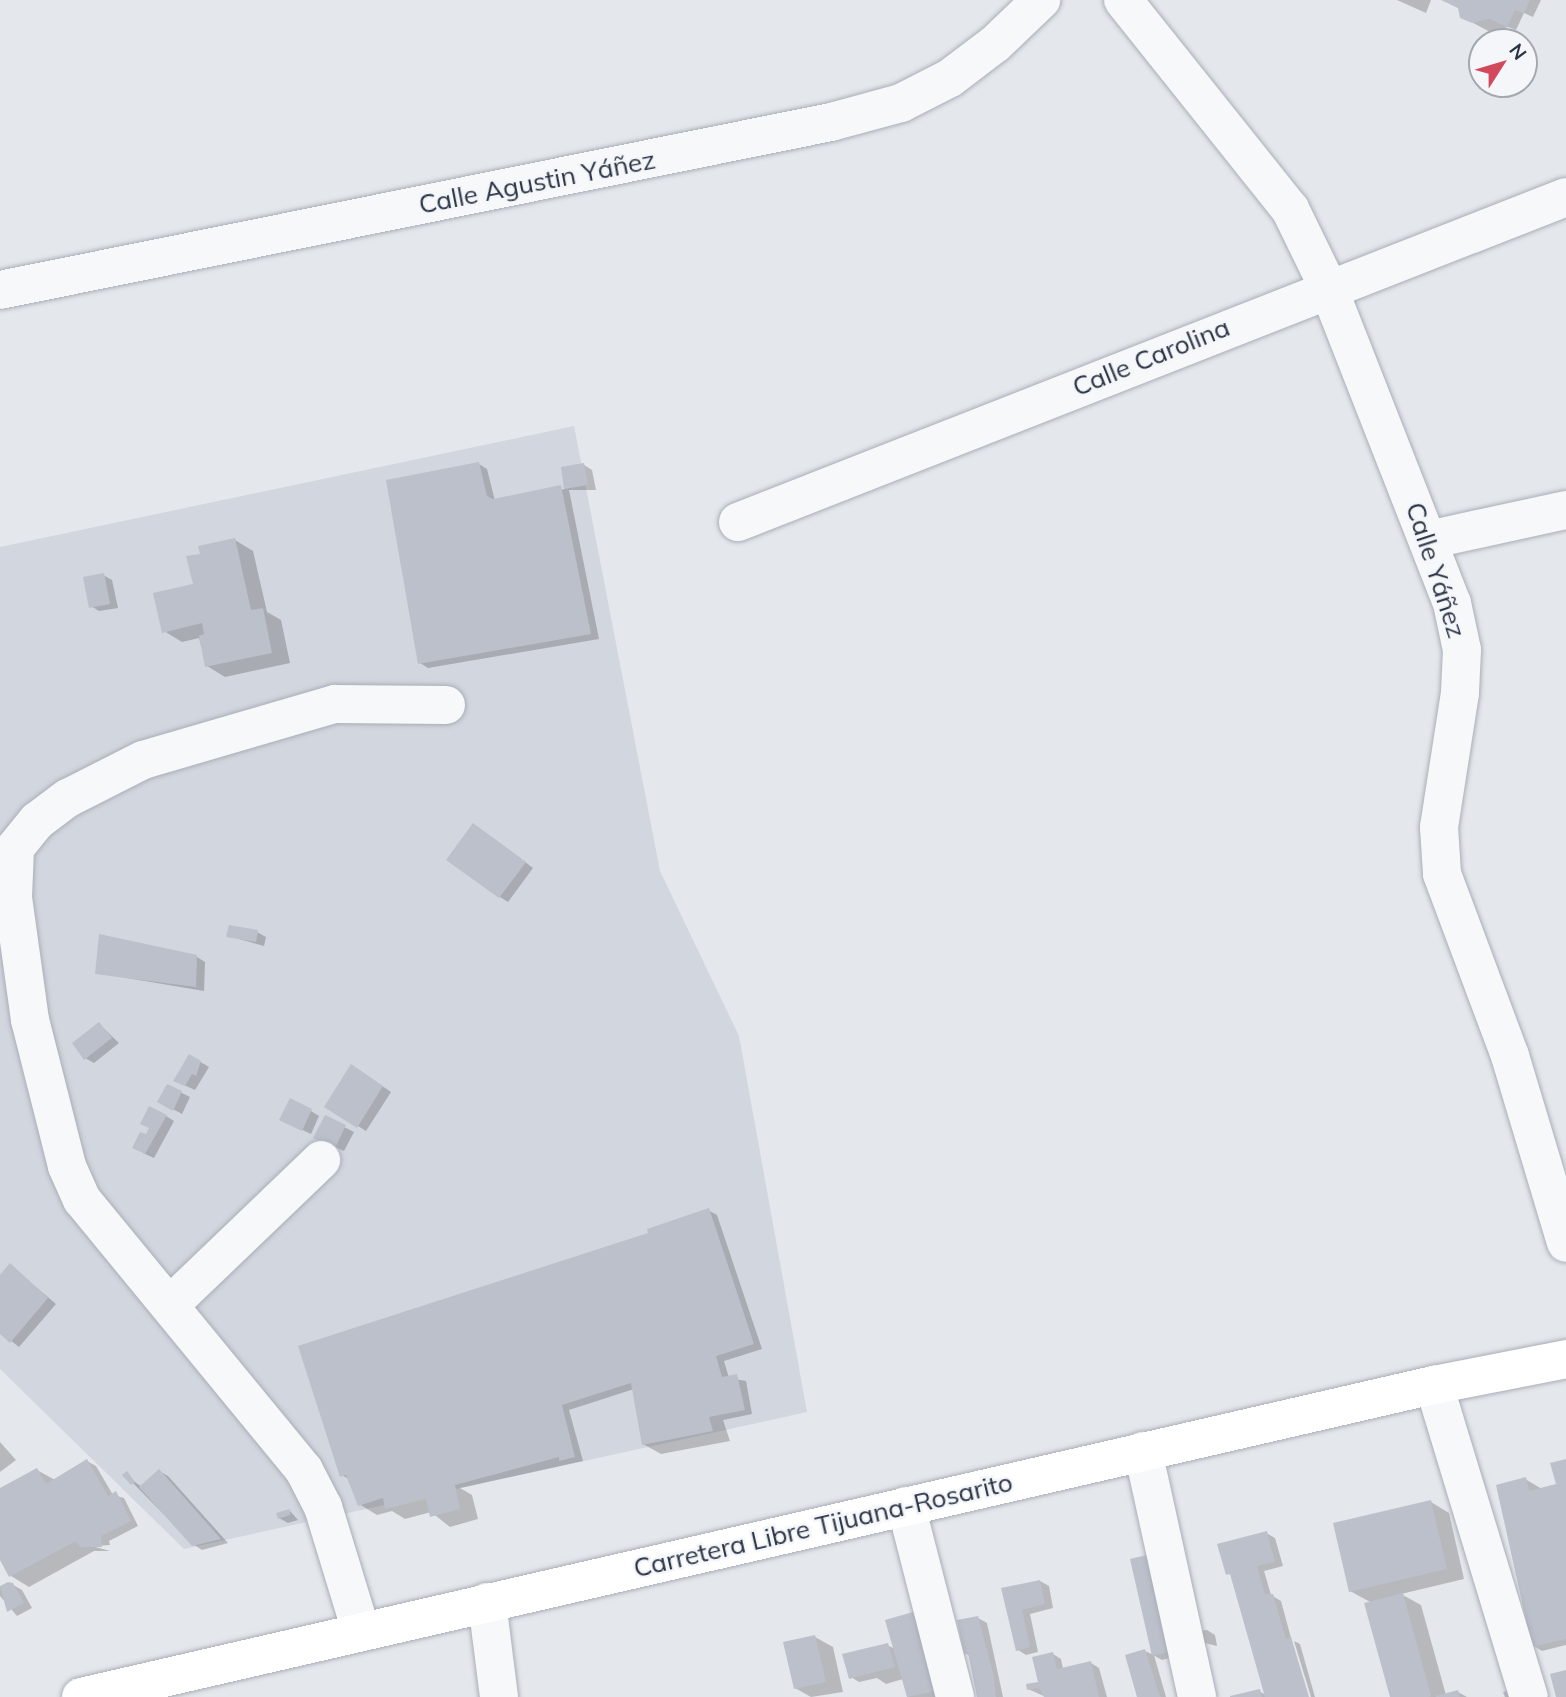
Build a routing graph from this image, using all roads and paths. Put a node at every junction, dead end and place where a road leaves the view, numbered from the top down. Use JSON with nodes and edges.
{"nodes":[{"id":1,"x":1041,"y":0,"type":"edge"},
{"id":2,"x":1123,"y":0,"type":"edge"},
{"id":3,"x":1566,"y":197,"type":"edge"},
{"id":4,"x":1328,"y":287,"type":"junction"},
{"id":5,"x":0,"y":290,"type":"edge"},
{"id":6,"x":1566,"y":510,"type":"edge"},
{"id":7,"x":738,"y":522,"type":"dead end"},
{"id":8,"x":1428,"y":540,"type":"junction"},
{"id":9,"x":446,"y":705,"type":"dead end"},
{"id":10,"x":6,"y":893,"type":"edge"},
{"id":11,"x":321,"y":1160,"type":"dead end"},
{"id":12,"x":1566,"y":1243,"type":"edge"},
{"id":13,"x":171,"y":1304,"type":"junction"},
{"id":14,"x":1566,"y":1359,"type":"edge"},
{"id":15,"x":1434,"y":1385,"type":"junction"},
{"id":16,"x":1143,"y":1451,"type":"junction"},
{"id":17,"x":906,"y":1506,"type":"junction"},
{"id":18,"x":487,"y":1602,"type":"junction"},
{"id":19,"x":361,"y":1631,"type":"junction"},
{"id":20,"x":81,"y":1697,"type":"edge"},
{"id":21,"x":499,"y":1697,"type":"edge"},
{"id":22,"x":955,"y":1697,"type":"edge"},
{"id":23,"x":1197,"y":1697,"type":"edge"},
{"id":24,"x":1529,"y":1697,"type":"edge"}],
"edges":[{"from":1,"to":5,"type":"street","name":"Calle Agustin Yáñez"},
{"from":2,"to":4,"type":"street","name":"Calle Yáñez"},
{"from":3,"to":4,"type":"street","name":"Calle Carolina"},
{"from":4,"to":7,"type":"street","name":"Calle Carolina"},
{"from":4,"to":8,"type":"street","name":"Calle Yáñez"},
{"from":6,"to":8,"type":"street"},
{"from":8,"to":12,"type":"street","name":"Calle Yáñez"},
{"from":9,"to":10,"type":"street"},
{"from":10,"to":13,"type":"street"},
{"from":11,"to":13,"type":"street"},
{"from":13,"to":19,"type":"street"},
{"from":14,"to":15,"type":"main road","name":"Carretera Libre Tijuana-Rosarito"},
{"from":15,"to":16,"type":"main road","name":"Carretera Libre Tijuana-Rosarito"},
{"from":15,"to":24,"type":"street"},
{"from":16,"to":17,"type":"main road","name":"Carretera Libre Tijuana-Rosarito"},
{"from":16,"to":23,"type":"street"},
{"from":17,"to":18,"type":"main road","name":"Carretera Libre Tijuana-Rosarito"},
{"from":17,"to":22,"type":"street"},
{"from":18,"to":19,"type":"main road","name":"Carretera Libre Tijuana-Rosarito"},
{"from":18,"to":21,"type":"street"},
{"from":19,"to":20,"type":"main road","name":"Carretera Libre Tijuana-Rosarito"}]}
